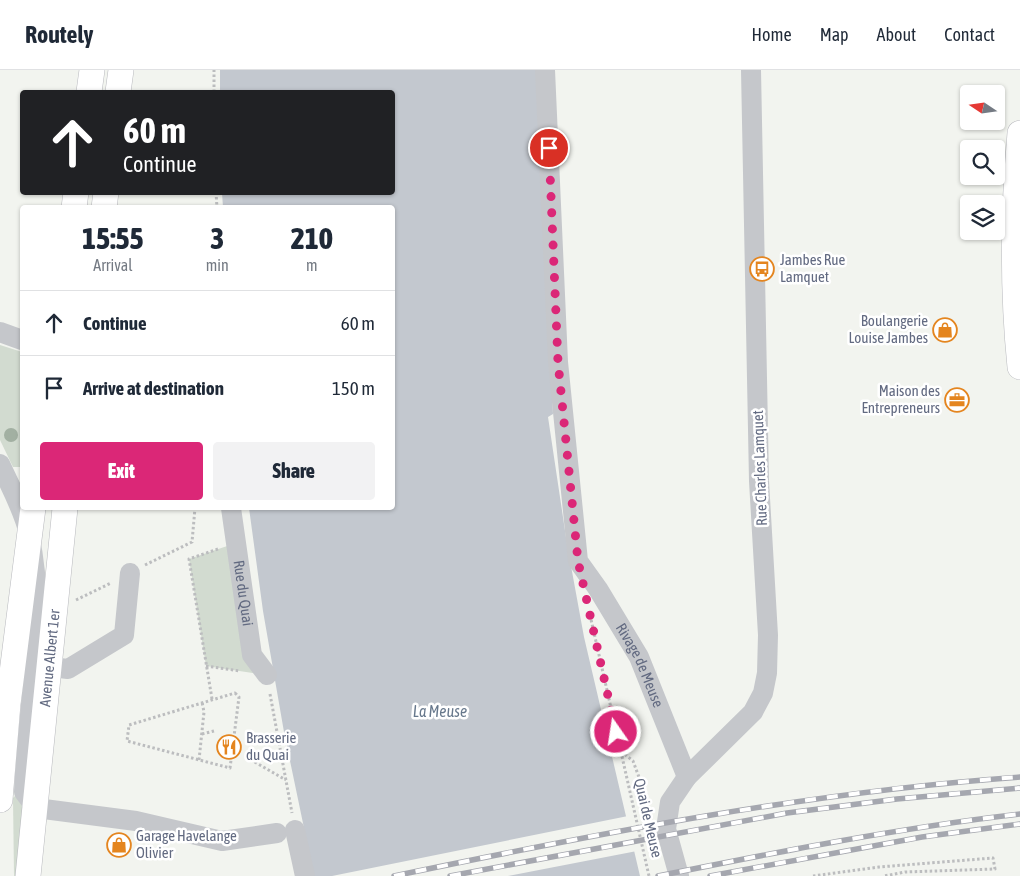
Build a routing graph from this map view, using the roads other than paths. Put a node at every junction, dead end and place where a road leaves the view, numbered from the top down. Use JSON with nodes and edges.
{"nodes":[{"id":1,"x":92,"y":70,"type":"edge"},
{"id":2,"x":121,"y":70,"type":"edge"},
{"id":3,"x":545,"y":70,"type":"edge"},
{"id":4,"x":750,"y":70,"type":"edge"},
{"id":5,"x":89,"y":90,"type":"edge"},
{"id":6,"x":118,"y":90,"type":"edge"},
{"id":7,"x":1020,"y":133,"type":"edge"},
{"id":8,"x":0,"y":332,"type":"edge"},
{"id":9,"x":20,"y":339,"type":"edge"},
{"id":10,"x":1019,"y":352,"type":"edge"},
{"id":11,"x":0,"y":464,"type":"edge"},
{"id":12,"x":33,"y":510,"type":"edge"},
{"id":13,"x":65,"y":510,"type":"edge"},
{"id":14,"x":231,"y":510,"type":"edge"},
{"id":15,"x":29,"y":532,"type":"junction"},
{"id":16,"x":130,"y":573,"type":"dead end"},
{"id":17,"x":42,"y":666,"type":"junction"},
{"id":18,"x":267,"y":675,"type":"road end"},
{"id":19,"x":8,"y":704,"type":"junction"},
{"id":20,"x":0,"y":732,"type":"edge"},
{"id":21,"x":687,"y":777,"type":"junction"},
{"id":22,"x":0,"y":800,"type":"edge"},
{"id":23,"x":36,"y":808,"type":"junction"},
{"id":24,"x":28,"y":876,"type":"edge"},
{"id":25,"x":305,"y":876,"type":"edge"},
{"id":26,"x":679,"y":876,"type":"edge"}],
"edges":[{"from":1,"to":5,"type":"main road"},
{"from":2,"to":6,"type":"main road"},
{"from":3,"to":21,"type":"street","name":"Rivage de Meuse"},
{"from":4,"to":21,"type":"street","name":"Rue Charles Lamquet"},
{"from":7,"to":10,"type":"main road"},
{"from":8,"to":9,"type":"street"},
{"from":11,"to":15,"type":"street","name":"Avenue Albert 1er"},
{"from":12,"to":15,"type":"main road","name":"Avenue Albert 1er"},
{"from":13,"to":17,"type":"main road","name":"Avenue Albert 1er"},
{"from":14,"to":18,"type":"street","name":"Rue du Quai"},
{"from":15,"to":17,"type":"street","name":"Avenue Albert 1er"},
{"from":15,"to":19,"type":"main road","name":"Avenue Albert 1er"},
{"from":16,"to":17,"type":"street"},
{"from":17,"to":23,"type":"main road","name":"Avenue Albert 1er"},
{"from":19,"to":20,"type":"main road","name":"Avenue Albert 1er"},
{"from":19,"to":22,"type":"main road","name":"Avenue Albert 1er"},
{"from":21,"to":26,"type":"street","name":"Rue Charles Lamquet"},
{"from":23,"to":24,"type":"main road","name":"Avenue Albert 1er"},
{"from":23,"to":25,"type":"street"}]}
